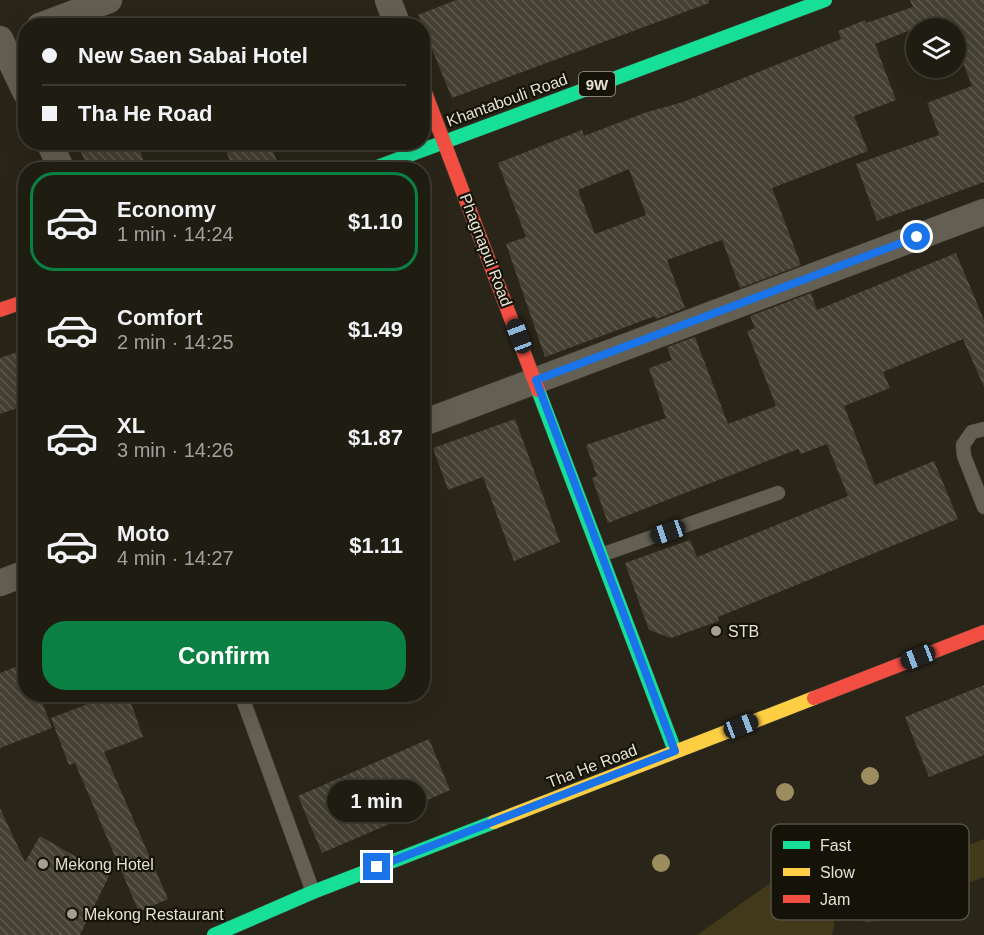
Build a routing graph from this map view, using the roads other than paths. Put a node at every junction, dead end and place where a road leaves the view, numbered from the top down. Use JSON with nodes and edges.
{"nodes":[{"id":1,"x":109,"y":0,"type":"edge"},
{"id":2,"x":388,"y":0,"type":"edge"},
{"id":3,"x":825,"y":0,"type":"edge"},
{"id":4,"x":61,"y":18,"type":"edge"},
{"id":5,"x":395,"y":18,"type":"edge"},
{"id":6,"x":18,"y":34,"type":"edge"},
{"id":7,"x":0,"y":40,"type":"edge"},
{"id":8,"x":18,"y":77,"type":"edge"},
{"id":9,"x":430,"y":105,"type":"edge"},
{"id":10,"x":444,"y":141,"type":"junction"},
{"id":11,"x":430,"y":146,"type":"edge"},
{"id":12,"x":421,"y":150,"type":"edge"},
{"id":13,"x":390,"y":162,"type":"edge"},
{"id":14,"x":984,"y":212,"type":"edge"},
{"id":15,"x":18,"y":303,"type":"edge"},
{"id":16,"x":0,"y":310,"type":"edge"},
{"id":17,"x":536,"y":380,"type":"junction"},
{"id":18,"x":430,"y":420,"type":"edge"},
{"id":19,"x":984,"y":429,"type":"edge"},
{"id":20,"x":778,"y":493,"type":"dead end"},
{"id":21,"x":984,"y":507,"type":"edge"},
{"id":22,"x":601,"y":555,"type":"junction"},
{"id":23,"x":18,"y":576,"type":"edge"},
{"id":24,"x":0,"y":583,"type":"edge"},
{"id":25,"x":984,"y":632,"type":"edge"},
{"id":26,"x":244,"y":702,"type":"edge"},
{"id":27,"x":675,"y":751,"type":"junction"},
{"id":28,"x":313,"y":892,"type":"junction"},
{"id":29,"x":214,"y":935,"type":"edge"}],
"edges":[{"from":1,"to":4,"type":"street"},
{"from":2,"to":5,"type":"street"},
{"from":3,"to":10,"type":"street","name":"Khantabouli Road","number":"9W"},
{"from":6,"to":7,"type":"street"},
{"from":7,"to":8,"type":"street"},
{"from":9,"to":10,"type":"street","name":"Phagnapui Road"},
{"from":10,"to":11,"type":"street","name":"Khantabouli Road","number":"9W"},
{"from":10,"to":17,"type":"street","name":"Phagnapui Road"},
{"from":12,"to":13,"type":"street","name":"Khantabouli Road","number":"9W"},
{"from":14,"to":17,"type":"street"},
{"from":15,"to":16,"type":"street"},
{"from":17,"to":18,"type":"street"},
{"from":17,"to":22,"type":"street","name":"Phagnapui Road"},
{"from":19,"to":21,"type":"lane"},
{"from":20,"to":22,"type":"lane"},
{"from":22,"to":27,"type":"street","name":"Phagnapui Road"},
{"from":23,"to":24,"type":"street"},
{"from":25,"to":27,"type":"street","name":"Tha He Road"},
{"from":26,"to":28,"type":"lane"},
{"from":27,"to":28,"type":"street","name":"Tha He Road"},
{"from":28,"to":29,"type":"street","name":"Tha He Road"}]}
